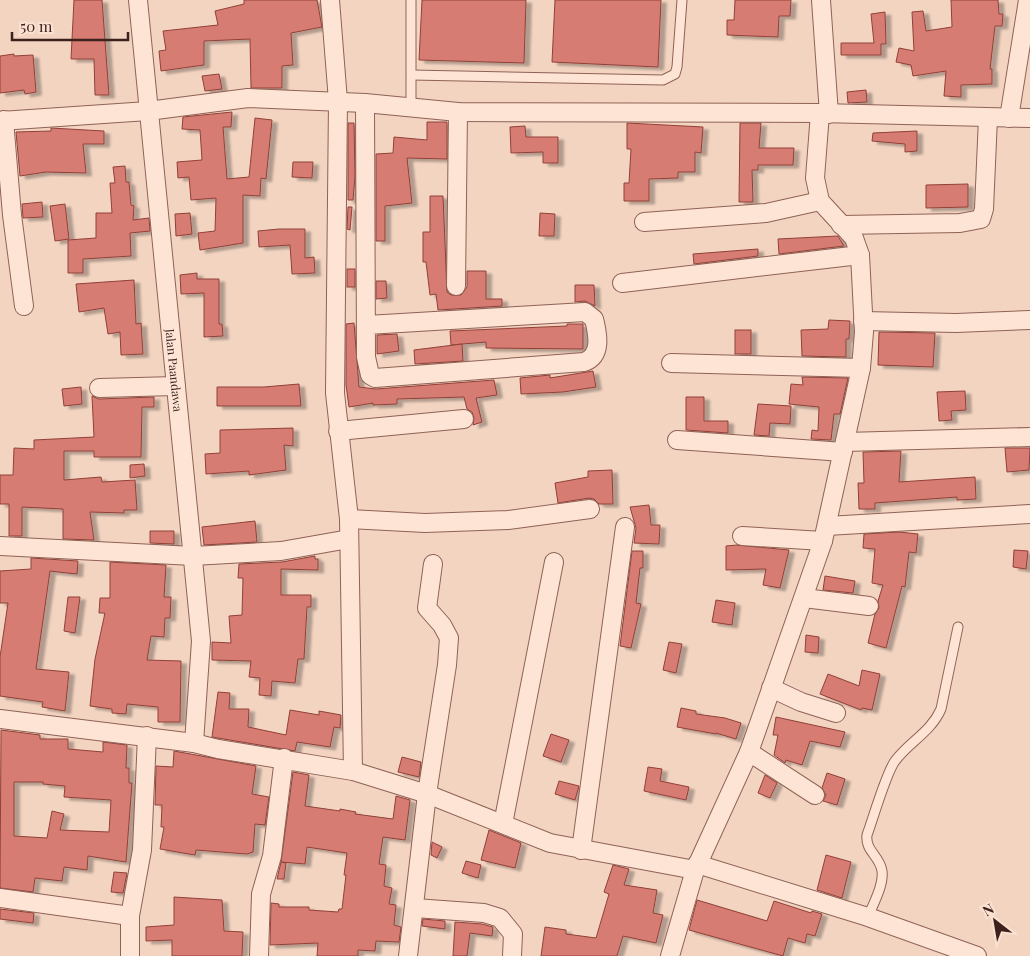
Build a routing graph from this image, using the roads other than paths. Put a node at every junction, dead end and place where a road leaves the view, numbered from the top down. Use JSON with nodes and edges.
{"nodes":[{"id":1,"x":138,"y":0,"type":"edge"},
{"id":2,"x":330,"y":0,"type":"edge"},
{"id":3,"x":411,"y":0,"type":"edge"},
{"id":4,"x":682,"y":0,"type":"edge"},
{"id":5,"x":822,"y":0,"type":"edge"},
{"id":6,"x":1028,"y":0,"type":"edge"},
{"id":7,"x":412,"y":75,"type":"junction"},
{"id":8,"x":338,"y":102,"type":"junction"},
{"id":9,"x":365,"y":103,"type":"junction"},
{"id":10,"x":411,"y":109,"type":"junction"},
{"id":11,"x":148,"y":111,"type":"junction"},
{"id":12,"x":458,"y":112,"type":"junction"},
{"id":13,"x":825,"y":114,"type":"junction"},
{"id":14,"x":988,"y":118,"type":"junction"},
{"id":15,"x":1008,"y":118,"type":"junction"},
{"id":16,"x":1030,"y":118,"type":"edge"},
{"id":17,"x":2,"y":120,"type":"edge"},
{"id":18,"x":820,"y":201,"type":"junction"},
{"id":19,"x":644,"y":222,"type":"dead end"},
{"id":20,"x":841,"y":225,"type":"junction"},
{"id":21,"x":860,"y":256,"type":"junction"},
{"id":22,"x":622,"y":283,"type":"dead end"},
{"id":23,"x":456,"y":286,"type":"dead end"},
{"id":24,"x":24,"y":306,"type":"dead end"},
{"id":25,"x":1030,"y":320,"type":"edge"},
{"id":26,"x":863,"y":321,"type":"junction"},
{"id":27,"x":367,"y":325,"type":"junction"},
{"id":28,"x":670,"y":363,"type":"dead end"},
{"id":29,"x":861,"y":368,"type":"junction"},
{"id":30,"x":176,"y":386,"type":"junction"},
{"id":31,"x":99,"y":388,"type":"dead end"},
{"id":32,"x":464,"y":419,"type":"dead end"},
{"id":33,"x":338,"y":431,"type":"junction"},
{"id":34,"x":1030,"y":437,"type":"edge"},
{"id":35,"x":677,"y":440,"type":"dead end"},
{"id":36,"x":844,"y":447,"type":"junction"},
{"id":37,"x":590,"y":509,"type":"dead end"},
{"id":38,"x":1030,"y":514,"type":"edge"},
{"id":39,"x":349,"y":519,"type":"junction"},
{"id":40,"x":625,"y":527,"type":"dead end"},
{"id":41,"x":825,"y":534,"type":"junction"},
{"id":42,"x":742,"y":536,"type":"dead end"},
{"id":43,"x":349,"y":539,"type":"junction"},
{"id":44,"x":0,"y":546,"type":"edge"},
{"id":45,"x":193,"y":556,"type":"junction"},
{"id":46,"x":554,"y":562,"type":"dead end"},
{"id":47,"x":433,"y":564,"type":"dead end"},
{"id":48,"x":804,"y":598,"type":"junction"},
{"id":49,"x":868,"y":606,"type":"dead end"},
{"id":50,"x":958,"y":627,"type":"dead end"},
{"id":51,"x":771,"y":688,"type":"junction"},
{"id":52,"x":836,"y":713,"type":"dead end"},
{"id":53,"x":0,"y":719,"type":"edge"},
{"id":54,"x":147,"y":736,"type":"junction"},
{"id":55,"x":194,"y":743,"type":"junction"},
{"id":56,"x":749,"y":752,"type":"junction"},
{"id":57,"x":284,"y":758,"type":"junction"},
{"id":58,"x":353,"y":770,"type":"junction"},
{"id":59,"x":427,"y":794,"type":"junction"},
{"id":60,"x":815,"y":795,"type":"dead end"},
{"id":61,"x":503,"y":824,"type":"junction"},
{"id":62,"x":581,"y":850,"type":"junction"},
{"id":63,"x":696,"y":867,"type":"junction"},
{"id":64,"x":0,"y":898,"type":"edge"},
{"id":65,"x":415,"y":908,"type":"junction"},
{"id":66,"x":130,"y":916,"type":"junction"},
{"id":67,"x":868,"y":917,"type":"junction"},
{"id":68,"x":947,"y":950,"type":"edge"},
{"id":69,"x":130,"y":956,"type":"edge"},
{"id":70,"x":259,"y":956,"type":"edge"},
{"id":71,"x":408,"y":956,"type":"edge"},
{"id":72,"x":512,"y":956,"type":"edge"},
{"id":73,"x":670,"y":956,"type":"edge"},
{"id":74,"x":977,"y":956,"type":"edge"}],
"edges":[{"from":1,"to":11,"type":"street","name":"Jalan Paandawa"},
{"from":2,"to":8,"type":"street"},
{"from":3,"to":7,"type":"lane"},
{"from":4,"to":7,"type":"lane"},
{"from":5,"to":13,"type":"street"},
{"from":6,"to":15,"type":"street"},
{"from":7,"to":10,"type":"lane"},
{"from":8,"to":9,"type":"street"},
{"from":8,"to":11,"type":"street"},
{"from":8,"to":33,"type":"street"},
{"from":9,"to":10,"type":"street"},
{"from":9,"to":27,"type":"street"},
{"from":10,"to":12,"type":"street"},
{"from":11,"to":17,"type":"street"},
{"from":11,"to":30,"type":"street","name":"Jalan Paandawa"},
{"from":12,"to":13,"type":"street"},
{"from":12,"to":23,"type":"street"},
{"from":13,"to":14,"type":"street"},
{"from":13,"to":18,"type":"street"},
{"from":14,"to":15,"type":"street"},
{"from":14,"to":20,"type":"street"},
{"from":15,"to":16,"type":"street"},
{"from":17,"to":24,"type":"street"},
{"from":18,"to":19,"type":"street"},
{"from":18,"to":20,"type":"street"},
{"from":20,"to":21,"type":"street"},
{"from":21,"to":22,"type":"street"},
{"from":21,"to":26,"type":"street"},
{"from":25,"to":26,"type":"street"},
{"from":26,"to":29,"type":"street"},
{"from":27,"to":27,"type":"street"},
{"from":28,"to":29,"type":"street"},
{"from":29,"to":36,"type":"street"},
{"from":30,"to":31,"type":"street"},
{"from":30,"to":45,"type":"street","name":"Jalan Paandawa"},
{"from":32,"to":33,"type":"street"},
{"from":33,"to":39,"type":"street"},
{"from":34,"to":36,"type":"street"},
{"from":35,"to":36,"type":"street"},
{"from":36,"to":41,"type":"street"},
{"from":37,"to":39,"type":"street"},
{"from":38,"to":41,"type":"street"},
{"from":39,"to":43,"type":"street"},
{"from":40,"to":62,"type":"street"},
{"from":41,"to":42,"type":"street"},
{"from":41,"to":48,"type":"street"},
{"from":43,"to":45,"type":"street"},
{"from":43,"to":58,"type":"street"},
{"from":44,"to":45,"type":"street"},
{"from":45,"to":55,"type":"street","name":"Jalan Paandawa"},
{"from":46,"to":61,"type":"street"},
{"from":47,"to":59,"type":"street"},
{"from":48,"to":49,"type":"street"},
{"from":48,"to":51,"type":"street"},
{"from":50,"to":67,"type":"lane"},
{"from":51,"to":52,"type":"street"},
{"from":51,"to":56,"type":"street"},
{"from":53,"to":54,"type":"street"},
{"from":54,"to":55,"type":"street"},
{"from":54,"to":66,"type":"street"},
{"from":55,"to":57,"type":"street"},
{"from":56,"to":60,"type":"street"},
{"from":56,"to":63,"type":"street"},
{"from":57,"to":58,"type":"street"},
{"from":57,"to":70,"type":"street"},
{"from":58,"to":59,"type":"street"},
{"from":59,"to":61,"type":"street"},
{"from":59,"to":65,"type":"street"},
{"from":61,"to":62,"type":"street"},
{"from":62,"to":63,"type":"street"},
{"from":63,"to":67,"type":"street"},
{"from":63,"to":73,"type":"street"},
{"from":64,"to":66,"type":"street"},
{"from":65,"to":71,"type":"street"},
{"from":65,"to":72,"type":"street"},
{"from":66,"to":69,"type":"street"},
{"from":67,"to":68,"type":"street"},
{"from":68,"to":74,"type":"street"}]}
